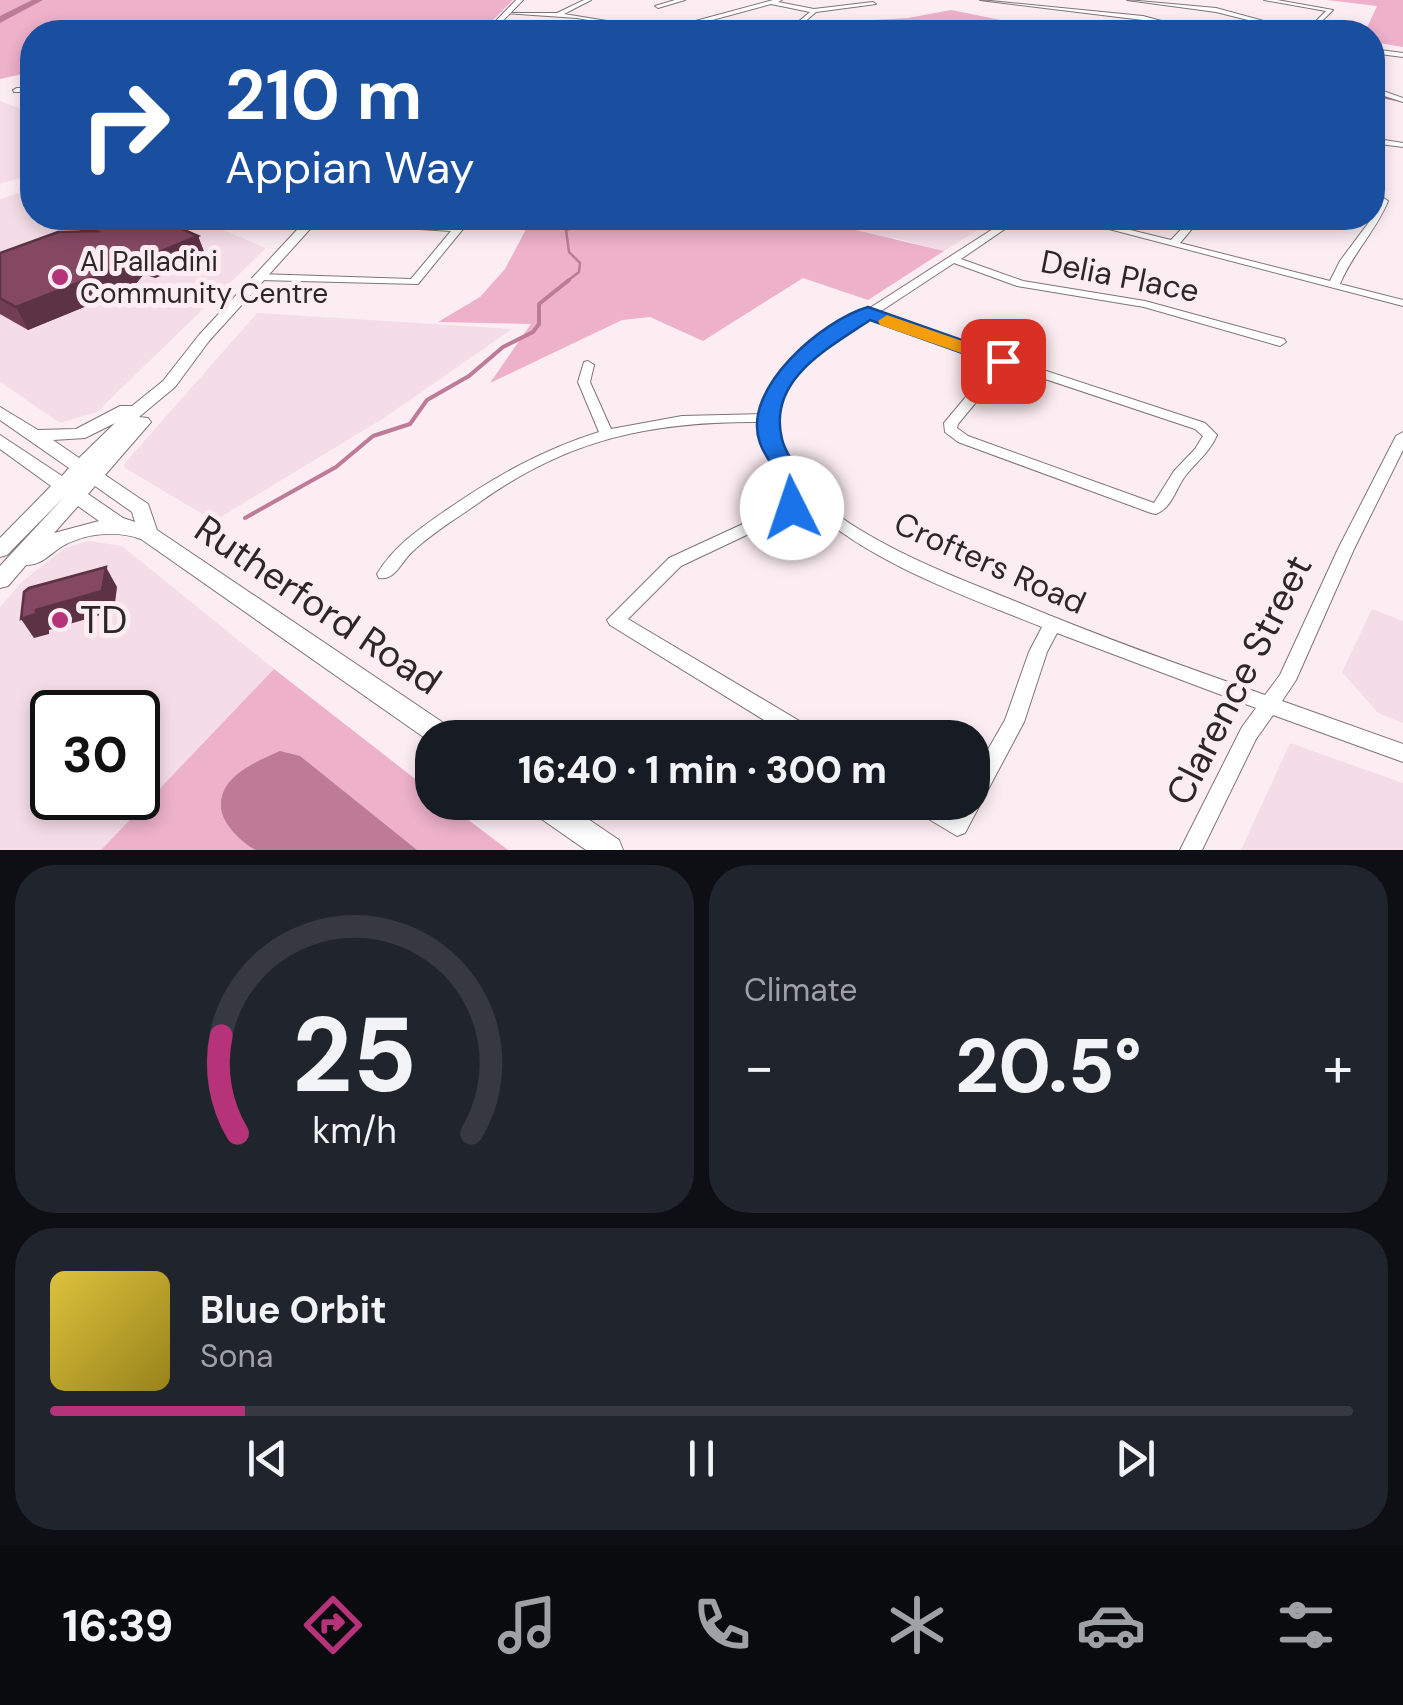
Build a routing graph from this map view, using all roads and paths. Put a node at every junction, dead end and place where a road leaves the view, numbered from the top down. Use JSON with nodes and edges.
{"nodes":[{"id":1,"x":520,"y":0,"type":"edge"},
{"id":2,"x":588,"y":0,"type":"edge"},
{"id":3,"x":682,"y":0,"type":"edge"},
{"id":4,"x":761,"y":0,"type":"edge"},
{"id":5,"x":984,"y":0,"type":"edge"},
{"id":6,"x":1130,"y":0,"type":"edge"},
{"id":7,"x":1267,"y":0,"type":"edge"},
{"id":8,"x":775,"y":1,"type":"edge"},
{"id":9,"x":873,"y":4,"type":"dead end"},
{"id":10,"x":658,"y":6,"type":"dead end"},
{"id":11,"x":814,"y":11,"type":"junction"},
{"id":12,"x":508,"y":14,"type":"junction"},
{"id":13,"x":558,"y":14,"type":"junction"},
{"id":14,"x":501,"y":20,"type":"edge"},
{"id":15,"x":593,"y":20,"type":"edge"},
{"id":16,"x":706,"y":20,"type":"edge"},
{"id":17,"x":804,"y":20,"type":"edge"},
{"id":18,"x":1151,"y":20,"type":"edge"},
{"id":19,"x":1254,"y":20,"type":"edge"},
{"id":20,"x":1320,"y":20,"type":"edge"},
{"id":21,"x":303,"y":230,"type":"edge"},
{"id":22,"x":457,"y":230,"type":"edge"},
{"id":23,"x":997,"y":230,"type":"edge"},
{"id":24,"x":1121,"y":230,"type":"edge"},
{"id":25,"x":1186,"y":230,"type":"edge"},
{"id":26,"x":1367,"y":230,"type":"edge"},
{"id":27,"x":1174,"y":243,"type":"junction"},
{"id":28,"x":952,"y":259,"type":"junction"},
{"id":29,"x":259,"y":277,"type":"junction"},
{"id":30,"x":1335,"y":283,"type":"junction"},
{"id":31,"x":1403,"y":300,"type":"edge"},
{"id":32,"x":868,"y":313,"type":"junction"},
{"id":33,"x":1280,"y":342,"type":"dead end"},
{"id":34,"x":1003,"y":361,"type":"junction"},
{"id":35,"x":588,"y":366,"type":"dead end"},
{"id":36,"x":165,"y":388,"type":"junction"},
{"id":37,"x":0,"y":412,"type":"edge"},
{"id":38,"x":770,"y":418,"type":"junction"},
{"id":39,"x":604,"y":431,"type":"junction"},
{"id":40,"x":32,"y":434,"type":"junction"},
{"id":41,"x":1403,"y":436,"type":"edge"},
{"id":42,"x":0,"y":441,"type":"edge"},
{"id":43,"x":86,"y":472,"type":"junction"},
{"id":44,"x":69,"y":490,"type":"junction"},
{"id":45,"x":808,"y":500,"type":"junction"},
{"id":46,"x":156,"y":540,"type":"junction"},
{"id":47,"x":0,"y":550,"type":"edge"},
{"id":48,"x":385,"y":574,"type":"dead end"},
{"id":49,"x":0,"y":580,"type":"edge"},
{"id":50,"x":0,"y":592,"type":"edge"},
{"id":51,"x":1052,"y":625,"type":"junction"},
{"id":52,"x":1270,"y":705,"type":"junction"},
{"id":53,"x":419,"y":720,"type":"edge"},
{"id":54,"x":781,"y":720,"type":"edge"},
{"id":55,"x":1403,"y":753,"type":"edge"},
{"id":56,"x":990,"y":766,"type":"edge"},
{"id":57,"x":566,"y":820,"type":"edge"},
{"id":58,"x":609,"y":850,"type":"edge"},
{"id":59,"x":1191,"y":850,"type":"edge"}],
"edges":[{"from":1,"to":12,"type":"main road"},
{"from":2,"to":13,"type":"street"},
{"from":3,"to":10,"type":"street"},
{"from":4,"to":8,"type":"street"},
{"from":5,"to":18,"type":"street"},
{"from":6,"to":19,"type":"street"},
{"from":7,"to":20,"type":"street"},
{"from":8,"to":11,"type":"street"},
{"from":8,"to":16,"type":"street"},
{"from":9,"to":11,"type":"street"},
{"from":11,"to":17,"type":"street"},
{"from":12,"to":13,"type":"street"},
{"from":12,"to":14,"type":"main road"},
{"from":13,"to":15,"type":"street"},
{"from":21,"to":29,"type":"main road"},
{"from":22,"to":29,"type":"street"},
{"from":23,"to":28,"type":"street"},
{"from":24,"to":27,"type":"street"},
{"from":25,"to":27,"type":"street"},
{"from":26,"to":30,"type":"street"},
{"from":27,"to":30,"type":"street"},
{"from":28,"to":32,"type":"street"},
{"from":28,"to":33,"type":"street","name":"Delia Place"},
{"from":29,"to":36,"type":"main road"},
{"from":30,"to":31,"type":"street"},
{"from":32,"to":34,"type":"street"},
{"from":32,"to":38,"type":"street"},
{"from":34,"to":34,"type":"street"},
{"from":35,"to":39,"type":"street"},
{"from":36,"to":40,"type":"main road"},
{"from":36,"to":43,"type":"main road"},
{"from":37,"to":40,"type":"main road","name":"Rutherford Road"},
{"from":38,"to":39,"type":"street"},
{"from":38,"to":45,"type":"street","name":"Crofters Road"},
{"from":39,"to":48,"type":"street"},
{"from":40,"to":43,"type":"main road","name":"Rutherford Road"},
{"from":41,"to":52,"type":"street","name":"Clarence Street"},
{"from":42,"to":44,"type":"main road","name":"Rutherford Road"},
{"from":43,"to":44,"type":"main road"},
{"from":43,"to":46,"type":"main road","name":"Rutherford Road"},
{"from":44,"to":46,"type":"main road","name":"Rutherford Road"},
{"from":44,"to":47,"type":"main road"},
{"from":44,"to":49,"type":"main road"},
{"from":45,"to":51,"type":"street","name":"Crofters Road"},
{"from":45,"to":54,"type":"street"},
{"from":46,"to":50,"type":"main road"},
{"from":46,"to":53,"type":"main road","name":"Rutherford Road"},
{"from":51,"to":52,"type":"street","name":"Crofters Road"},
{"from":51,"to":56,"type":"street"},
{"from":52,"to":55,"type":"street","name":"Crofters Road"},
{"from":52,"to":59,"type":"street","name":"Clarence Street"},
{"from":57,"to":58,"type":"main road"}]}
